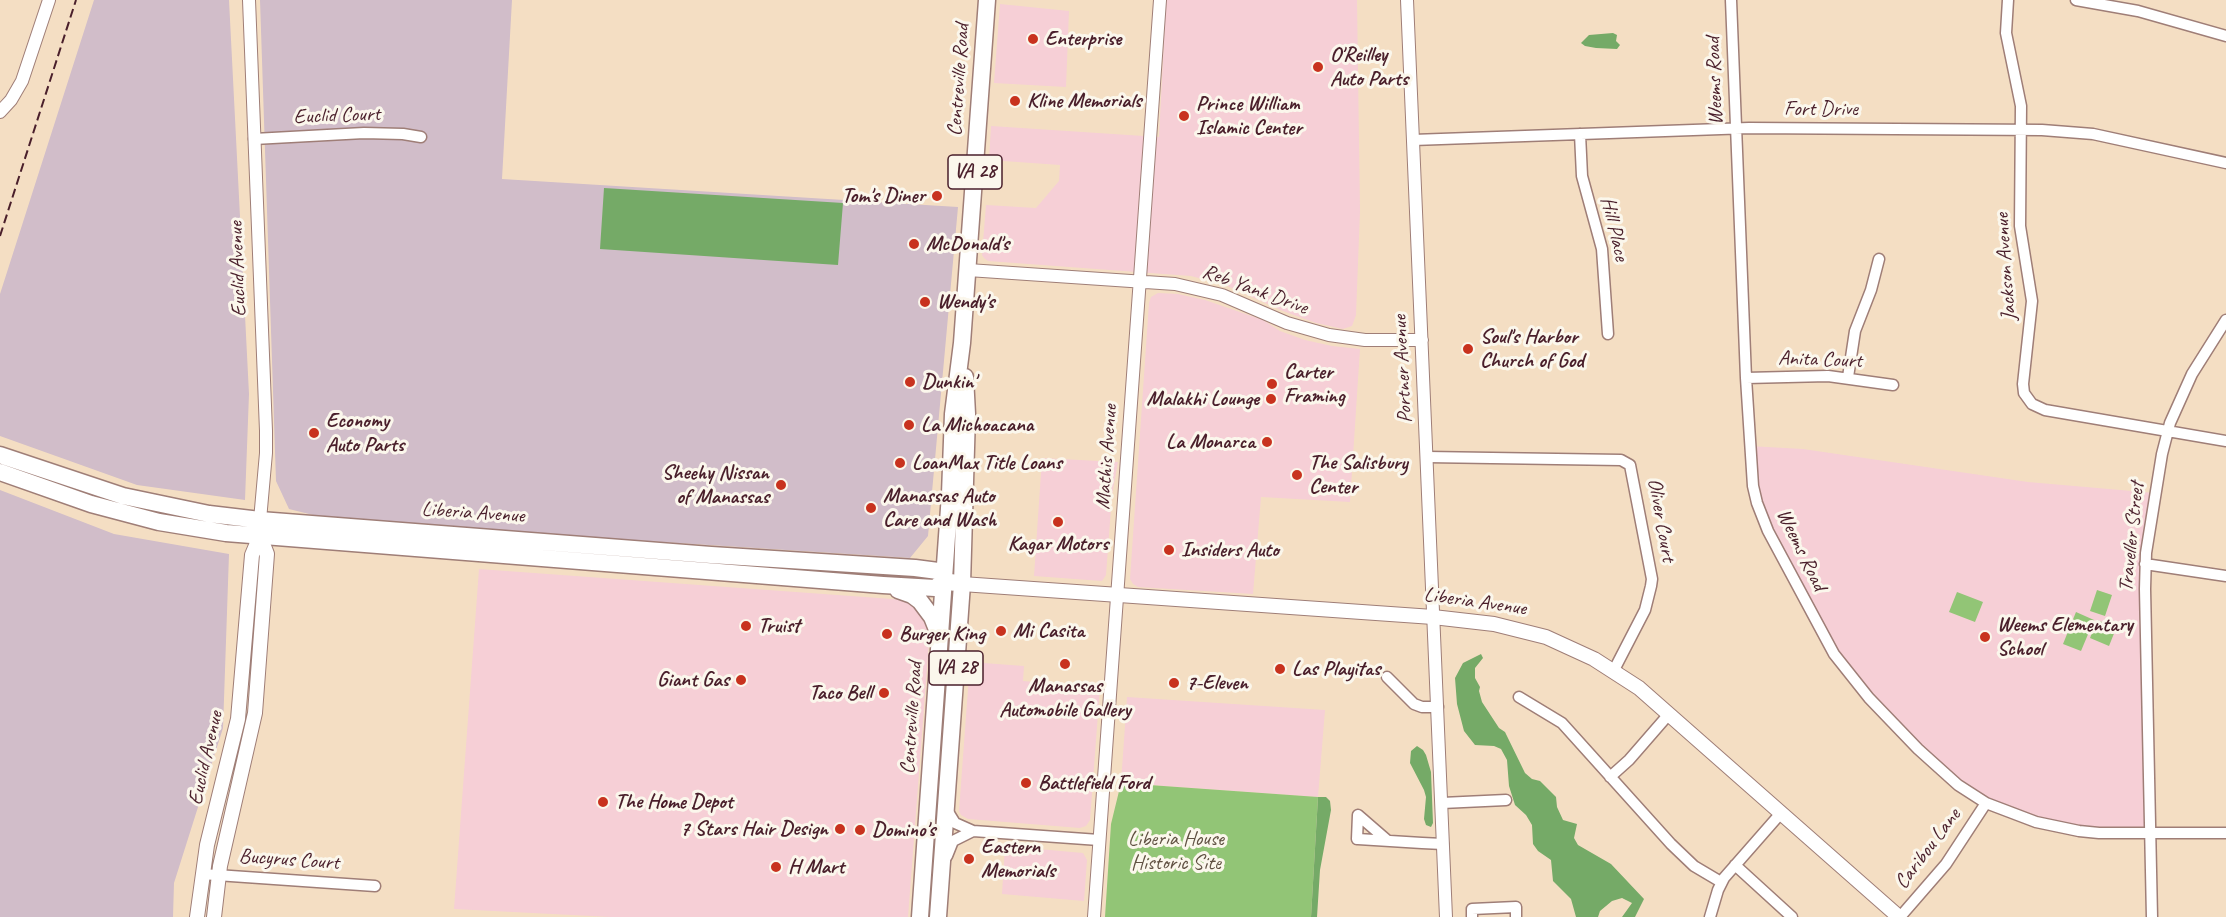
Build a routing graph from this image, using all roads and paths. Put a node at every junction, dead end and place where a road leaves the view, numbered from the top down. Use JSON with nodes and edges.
{"nodes":[{"id":1,"x":49,"y":0,"type":"edge"},
{"id":2,"x":249,"y":0,"type":"edge"},
{"id":3,"x":987,"y":0,"type":"edge"},
{"id":4,"x":1160,"y":0,"type":"edge"},
{"id":5,"x":1407,"y":0,"type":"edge"},
{"id":6,"x":1731,"y":0,"type":"edge"},
{"id":7,"x":2008,"y":0,"type":"edge"},
{"id":8,"x":2076,"y":0,"type":"edge"},
{"id":9,"x":2226,"y":36,"type":"edge"},
{"id":10,"x":0,"y":112,"type":"edge"},
{"id":11,"x":1736,"y":128,"type":"junction"},
{"id":12,"x":2021,"y":130,"type":"junction"},
{"id":13,"x":1580,"y":134,"type":"junction"},
{"id":14,"x":421,"y":137,"type":"dead end"},
{"id":15,"x":254,"y":139,"type":"junction"},
{"id":16,"x":1413,"y":140,"type":"junction"},
{"id":17,"x":2226,"y":163,"type":"edge"},
{"id":18,"x":1879,"y":259,"type":"dead end"},
{"id":19,"x":968,"y":270,"type":"junction"},
{"id":20,"x":1140,"y":280,"type":"junction"},
{"id":21,"x":2226,"y":320,"type":"edge"},
{"id":22,"x":1608,"y":334,"type":"dead end"},
{"id":23,"x":1422,"y":340,"type":"junction"},
{"id":24,"x":963,"y":343,"type":"junction"},
{"id":25,"x":1848,"y":377,"type":"junction"},
{"id":26,"x":1746,"y":378,"type":"junction"},
{"id":27,"x":1893,"y":385,"type":"dead end"},
{"id":28,"x":2167,"y":431,"type":"junction"},
{"id":29,"x":2226,"y":441,"type":"edge"},
{"id":30,"x":0,"y":454,"type":"edge"},
{"id":31,"x":1427,"y":457,"type":"junction"},
{"id":32,"x":0,"y":472,"type":"edge"},
{"id":33,"x":260,"y":528,"type":"junction"},
{"id":34,"x":948,"y":531,"type":"junction"},
{"id":35,"x":2145,"y":564,"type":"junction"},
{"id":36,"x":915,"y":568,"type":"junction"},
{"id":37,"x":2226,"y":576,"type":"edge"},
{"id":38,"x":944,"y":581,"type":"junction"},
{"id":39,"x":883,"y":585,"type":"junction"},
{"id":40,"x":962,"y":585,"type":"junction"},
{"id":41,"x":1117,"y":595,"type":"junction"},
{"id":42,"x":1434,"y":617,"type":"junction"},
{"id":43,"x":939,"y":640,"type":"junction"},
{"id":44,"x":1614,"y":670,"type":"junction"},
{"id":45,"x":1387,"y":677,"type":"dead end"},
{"id":46,"x":1519,"y":697,"type":"dead end"},
{"id":47,"x":1438,"y":707,"type":"junction"},
{"id":48,"x":1670,"y":714,"type":"junction"},
{"id":49,"x":1610,"y":777,"type":"junction"},
{"id":50,"x":1506,"y":800,"type":"dead end"},
{"id":51,"x":1442,"y":803,"type":"junction"},
{"id":52,"x":1986,"y":803,"type":"junction"},
{"id":53,"x":945,"y":809,"type":"junction"},
{"id":54,"x":1781,"y":813,"type":"junction"},
{"id":55,"x":973,"y":831,"type":"junction"},
{"id":56,"x":2150,"y":833,"type":"junction"},
{"id":57,"x":2226,"y":833,"type":"edge"},
{"id":58,"x":1099,"y":840,"type":"junction"},
{"id":59,"x":1388,"y":841,"type":"dead end"},
{"id":60,"x":1443,"y":844,"type":"junction"},
{"id":61,"x":1735,"y":865,"type":"junction"},
{"id":62,"x":942,"y":872,"type":"junction"},
{"id":63,"x":202,"y":874,"type":"junction"},
{"id":64,"x":218,"y":875,"type":"junction"},
{"id":65,"x":1721,"y":882,"type":"junction"},
{"id":66,"x":375,"y":886,"type":"dead end"},
{"id":67,"x":197,"y":917,"type":"edge"},
{"id":68,"x":214,"y":917,"type":"edge"},
{"id":69,"x":920,"y":917,"type":"edge"},
{"id":70,"x":938,"y":917,"type":"edge"},
{"id":71,"x":1094,"y":917,"type":"edge"},
{"id":72,"x":1446,"y":917,"type":"edge"},
{"id":73,"x":1472,"y":917,"type":"edge"},
{"id":74,"x":1516,"y":917,"type":"edge"},
{"id":75,"x":1710,"y":917,"type":"edge"},
{"id":76,"x":1792,"y":917,"type":"edge"},
{"id":77,"x":1899,"y":917,"type":"edge"},
{"id":78,"x":2152,"y":917,"type":"edge"}],
"edges":[{"from":1,"to":10,"type":"street"},
{"from":2,"to":15,"type":"street","name":"Euclid Avenue"},
{"from":3,"to":19,"type":"highway","name":"Centreville Road","number":"VA 28"},
{"from":4,"to":20,"type":"street","name":"Mathis Avenue"},
{"from":5,"to":16,"type":"street","name":"Portner Avenue"},
{"from":6,"to":11,"type":"street","name":"Weems Road"},
{"from":7,"to":12,"type":"street","name":"Jackson Avenue"},
{"from":8,"to":9,"type":"street"},
{"from":11,"to":12,"type":"street","name":"Fort Drive"},
{"from":11,"to":13,"type":"street","name":"Fort Drive"},
{"from":11,"to":26,"type":"street","name":"Weems Road"},
{"from":12,"to":17,"type":"street","name":"Fort Drive"},
{"from":12,"to":28,"type":"street","name":"Jackson Avenue"},
{"from":13,"to":16,"type":"street","name":"Fort Drive"},
{"from":13,"to":22,"type":"street","name":"Hill Place"},
{"from":14,"to":15,"type":"street","name":"Euclid Court"},
{"from":15,"to":33,"type":"street","name":"Euclid Avenue"},
{"from":16,"to":23,"type":"street","name":"Portner Avenue"},
{"from":18,"to":25,"type":"street"},
{"from":19,"to":20,"type":"street","name":"Reb Yank Drive"},
{"from":19,"to":24,"type":"highway","name":"Centreville Road","number":"VA 28"},
{"from":20,"to":23,"type":"street","name":"Reb Yank Drive"},
{"from":20,"to":41,"type":"street","name":"Mathis Avenue"},
{"from":21,"to":28,"type":"street","name":"Traveller Street"},
{"from":23,"to":31,"type":"street","name":"Portner Avenue"},
{"from":24,"to":34,"type":"highway","name":"Centreville Road","number":"VA 28"},
{"from":24,"to":40,"type":"highway","name":"Centreville Road","number":"VA 28"},
{"from":25,"to":26,"type":"street","name":"Anita Court"},
{"from":25,"to":27,"type":"street","name":"Anita Court"},
{"from":26,"to":52,"type":"street","name":"Weems Road"},
{"from":28,"to":29,"type":"street","name":"Jackson Avenue"},
{"from":28,"to":35,"type":"street","name":"Traveller Street"},
{"from":30,"to":33,"type":"highway","name":"Liberia Avenue"},
{"from":31,"to":42,"type":"street","name":"Portner Avenue"},
{"from":31,"to":44,"type":"street","name":"Oliver Court"},
{"from":32,"to":33,"type":"highway","name":"Liberia Avenue"},
{"from":33,"to":36,"type":"highway","name":"Liberia Avenue"},
{"from":33,"to":39,"type":"highway","name":"Liberia Avenue"},
{"from":33,"to":63,"type":"main road","name":"Euclid Avenue"},
{"from":33,"to":64,"type":"main road","name":"Euclid Avenue"},
{"from":34,"to":36,"type":"highway"},
{"from":34,"to":38,"type":"highway","name":"Centreville Road","number":"VA 28"},
{"from":35,"to":37,"type":"street"},
{"from":35,"to":56,"type":"street","name":"Traveller Street"},
{"from":36,"to":38,"type":"highway","name":"Liberia Avenue"},
{"from":38,"to":39,"type":"highway","name":"Liberia Avenue"},
{"from":38,"to":40,"type":"highway","name":"Liberia Avenue"},
{"from":38,"to":43,"type":"highway","name":"Centreville Road","number":"VA 28"},
{"from":39,"to":43,"type":"highway"},
{"from":40,"to":41,"type":"main road","name":"Liberia Avenue"},
{"from":40,"to":53,"type":"highway","name":"Centreville Road","number":"VA 28"},
{"from":41,"to":42,"type":"main road","name":"Liberia Avenue"},
{"from":41,"to":58,"type":"street","name":"Mathis Avenue"},
{"from":42,"to":44,"type":"main road","name":"Liberia Avenue"},
{"from":42,"to":47,"type":"street","name":"Portner Avenue"},
{"from":43,"to":69,"type":"highway","name":"Centreville Road","number":"VA 28"},
{"from":44,"to":48,"type":"main road","name":"Liberia Avenue"},
{"from":45,"to":47,"type":"street"},
{"from":46,"to":49,"type":"street"},
{"from":47,"to":51,"type":"street","name":"Portner Avenue"},
{"from":48,"to":49,"type":"street"},
{"from":48,"to":54,"type":"main road","name":"Liberia Avenue"},
{"from":49,"to":65,"type":"street"},
{"from":50,"to":51,"type":"street"},
{"from":51,"to":60,"type":"street","name":"Portner Avenue"},
{"from":52,"to":56,"type":"street","name":"Weems Road"},
{"from":52,"to":77,"type":"street","name":"Caribou Lane"},
{"from":53,"to":55,"type":"street"},
{"from":53,"to":62,"type":"highway","name":"Centreville Road","number":"VA 28"},
{"from":54,"to":61,"type":"street"},
{"from":54,"to":77,"type":"main road","name":"Liberia Avenue"},
{"from":55,"to":58,"type":"street"},
{"from":55,"to":62,"type":"street"},
{"from":56,"to":57,"type":"street","name":"Weems Road"},
{"from":56,"to":78,"type":"street","name":"Traveller Street"},
{"from":58,"to":71,"type":"street","name":"Mathis Avenue"},
{"from":59,"to":60,"type":"street"},
{"from":60,"to":72,"type":"street","name":"Portner Avenue"},
{"from":61,"to":65,"type":"street"},
{"from":61,"to":76,"type":"street"},
{"from":62,"to":70,"type":"highway","name":"Centreville Road","number":"VA 28"},
{"from":63,"to":64,"type":"street","name":"Bucyrus Court"},
{"from":63,"to":67,"type":"main road","name":"Euclid Avenue"},
{"from":64,"to":66,"type":"street","name":"Bucyrus Court"},
{"from":64,"to":68,"type":"main road","name":"Euclid Avenue"},
{"from":65,"to":75,"type":"street"},
{"from":73,"to":74,"type":"street"}]}
